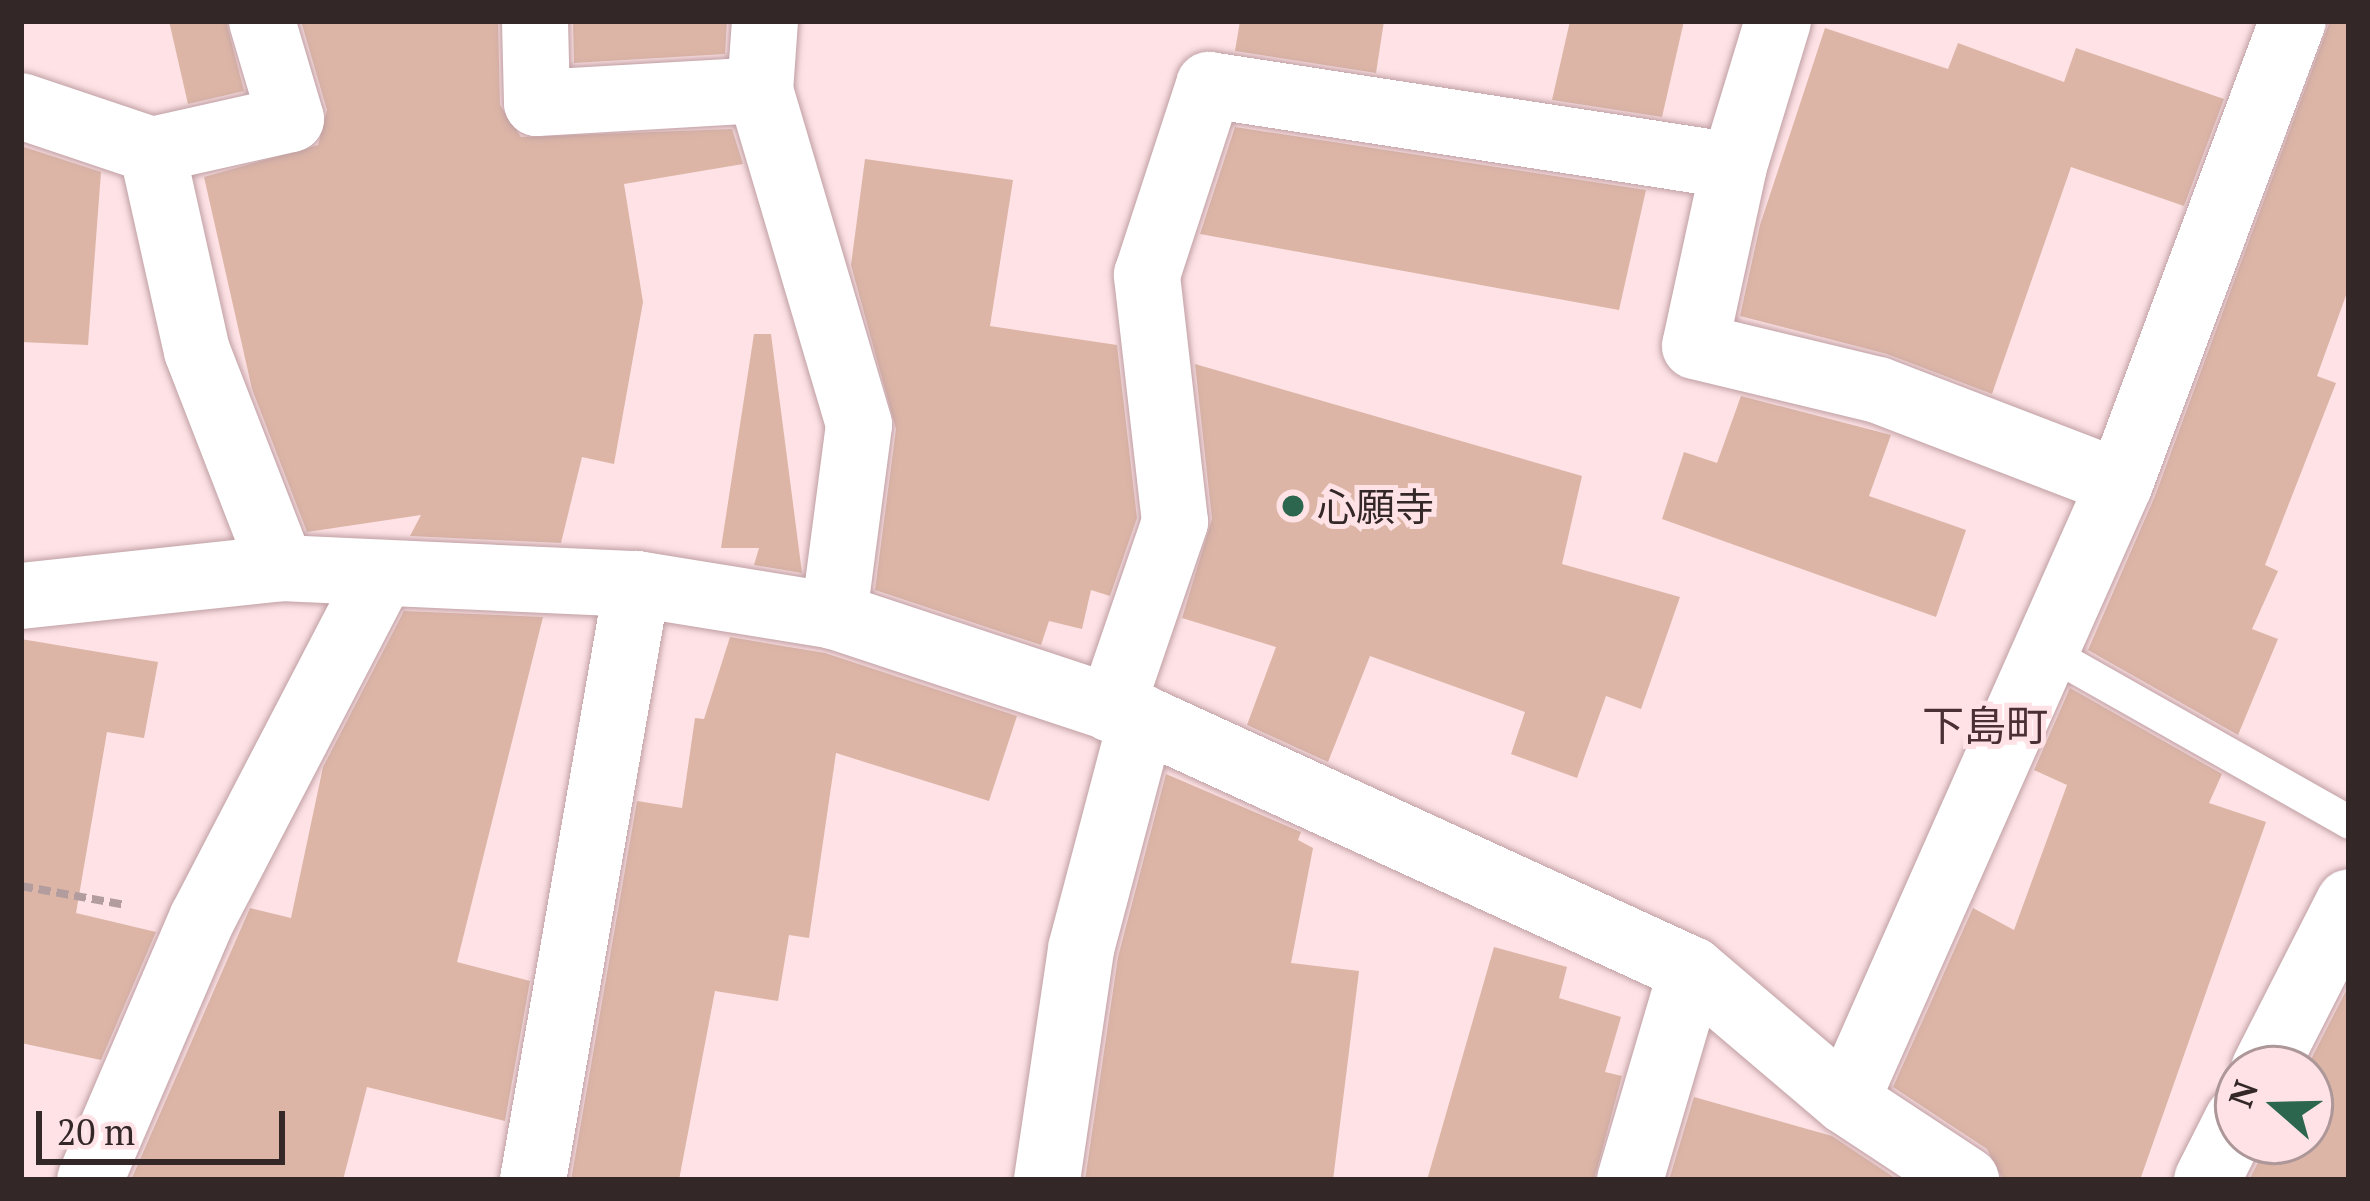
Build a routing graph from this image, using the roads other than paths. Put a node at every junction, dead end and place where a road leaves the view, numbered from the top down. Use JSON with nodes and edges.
{"nodes":[{"id":1,"x":262,"y":21,"type":"edge"},
{"id":2,"x":535,"y":21,"type":"edge"},
{"id":3,"x":765,"y":21,"type":"edge"},
{"id":4,"x":1778,"y":21,"type":"edge"},
{"id":5,"x":2294,"y":21,"type":"edge"},
{"id":6,"x":760,"y":91,"type":"junction"},
{"id":7,"x":21,"y":106,"type":"edge"},
{"id":8,"x":152,"y":150,"type":"junction"},
{"id":9,"x":1734,"y":166,"type":"junction"},
{"id":10,"x":2120,"y":483,"type":"junction"},
{"id":11,"x":281,"y":568,"type":"junction"},
{"id":12,"x":382,"y":573,"type":"junction"},
{"id":13,"x":637,"y":584,"type":"junction"},
{"id":14,"x":21,"y":596,"type":"edge"},
{"id":15,"x":834,"y":616,"type":"junction"},
{"id":16,"x":2047,"y":651,"type":"junction"},
{"id":17,"x":1127,"y":714,"type":"junction"},
{"id":18,"x":2349,"y":822,"type":"edge"},
{"id":19,"x":2349,"y":902,"type":"edge"},
{"id":20,"x":1692,"y":970,"type":"junction"},
{"id":21,"x":2276,"y":1045,"type":"edge"},
{"id":22,"x":1846,"y":1101,"type":"junction"},
{"id":23,"x":90,"y":1180,"type":"edge"},
{"id":24,"x":532,"y":1180,"type":"edge"},
{"id":25,"x":1047,"y":1180,"type":"edge"},
{"id":26,"x":1630,"y":1180,"type":"edge"},
{"id":27,"x":1966,"y":1180,"type":"edge"}],
"edges":[{"from":1,"to":8,"type":"street"},
{"from":2,"to":6,"type":"street"},
{"from":3,"to":6,"type":"street"},
{"from":4,"to":9,"type":"street"},
{"from":5,"to":10,"type":"street"},
{"from":6,"to":15,"type":"street"},
{"from":7,"to":8,"type":"street"},
{"from":8,"to":11,"type":"street"},
{"from":9,"to":10,"type":"street"},
{"from":9,"to":17,"type":"street"},
{"from":10,"to":16,"type":"street"},
{"from":11,"to":12,"type":"street"},
{"from":11,"to":14,"type":"street"},
{"from":12,"to":13,"type":"street"},
{"from":12,"to":23,"type":"street"},
{"from":13,"to":15,"type":"street"},
{"from":13,"to":24,"type":"street"},
{"from":15,"to":17,"type":"street"},
{"from":16,"to":18,"type":"lane"},
{"from":16,"to":22,"type":"street"},
{"from":17,"to":20,"type":"street"},
{"from":17,"to":25,"type":"street"},
{"from":19,"to":21,"type":"street"},
{"from":20,"to":22,"type":"street"},
{"from":20,"to":26,"type":"street"},
{"from":22,"to":27,"type":"street"}]}
